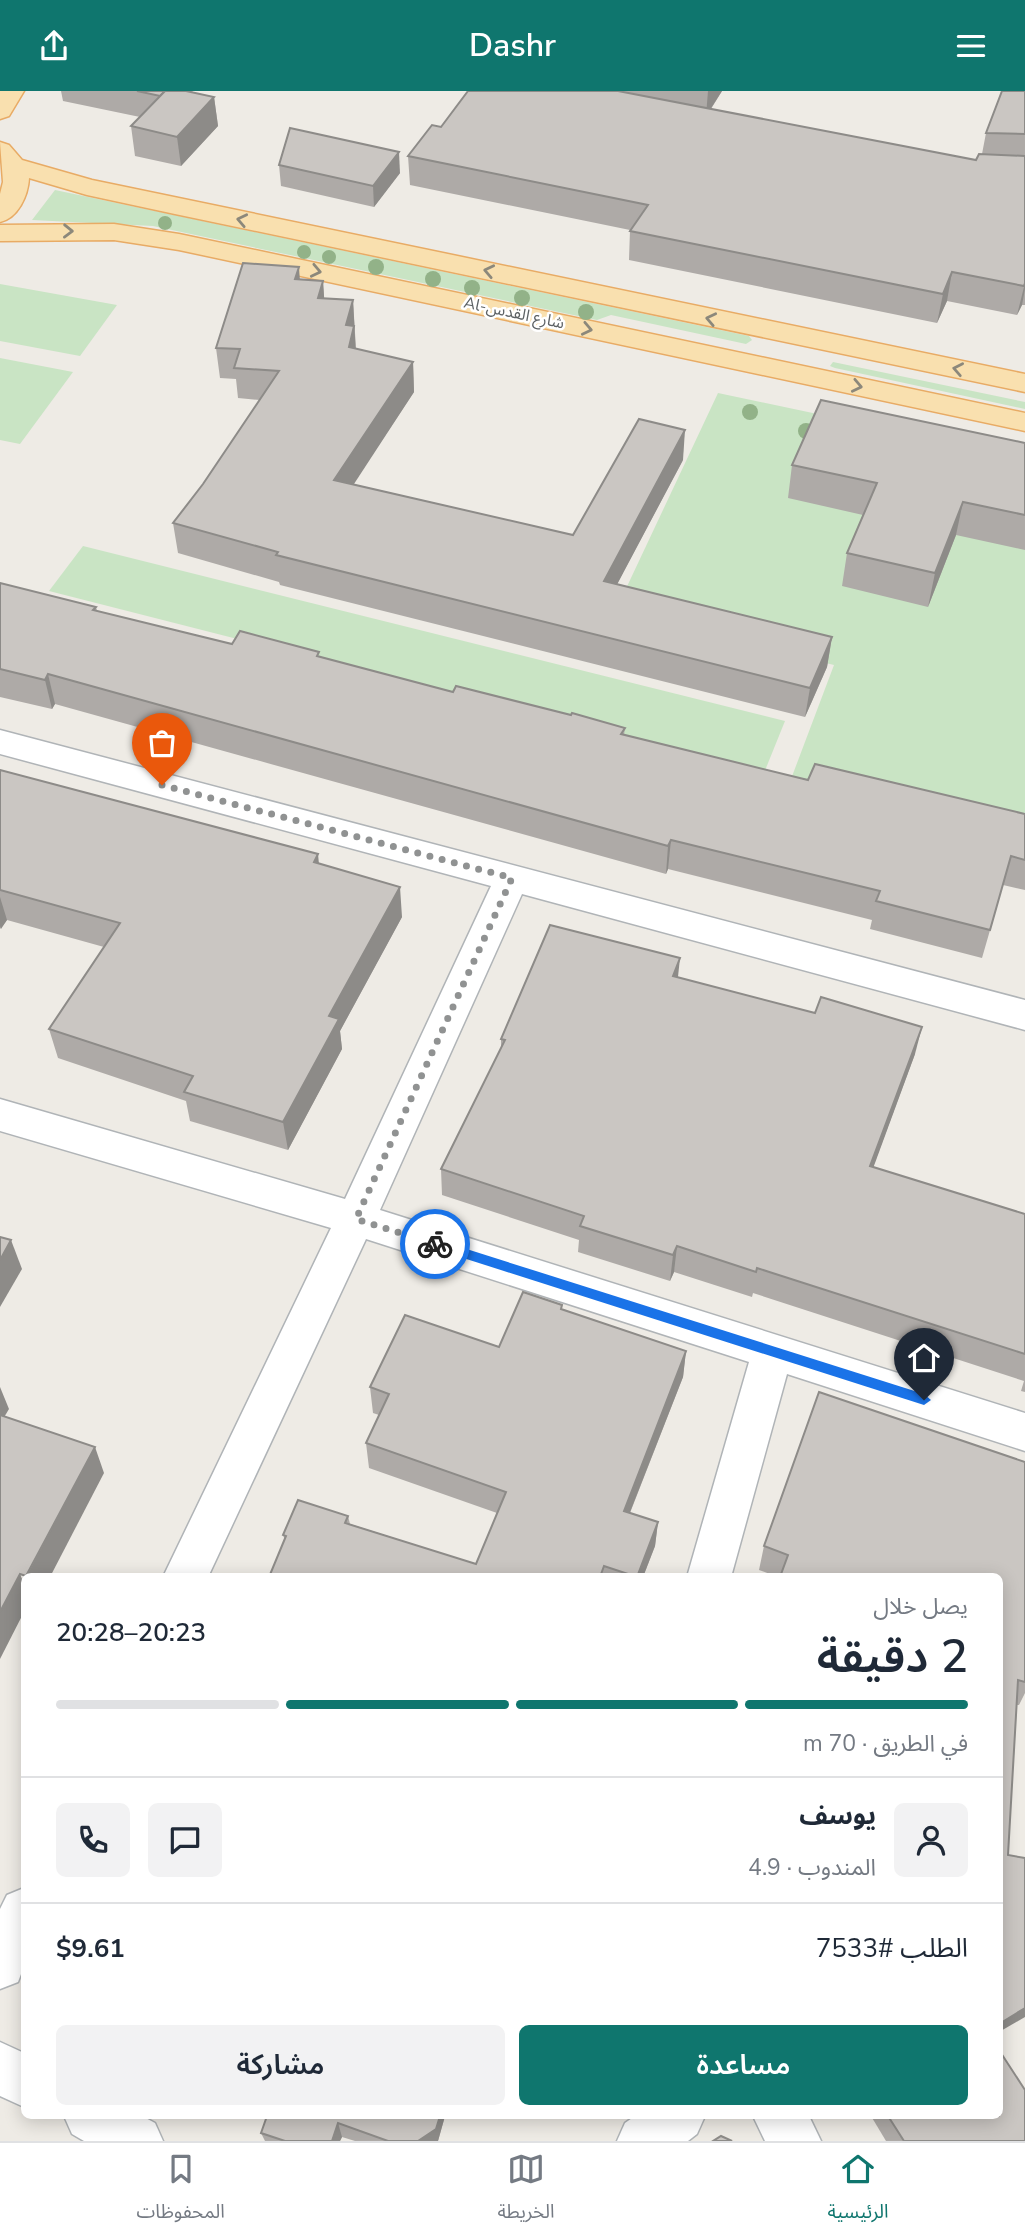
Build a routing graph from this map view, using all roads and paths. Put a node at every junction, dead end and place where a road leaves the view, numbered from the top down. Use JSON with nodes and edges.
{"nodes":[{"id":1,"x":12,"y":91,"type":"edge"},
{"id":2,"x":0,"y":111,"type":"edge"},
{"id":3,"x":7,"y":158,"type":"edge"},
{"id":4,"x":0,"y":214,"type":"edge"},
{"id":5,"x":0,"y":233,"type":"edge"},
{"id":6,"x":765,"y":330,"type":"junction"},
{"id":7,"x":837,"y":345,"type":"junction"},
{"id":8,"x":748,"y":363,"type":"junction"},
{"id":9,"x":821,"y":379,"type":"junction"},
{"id":10,"x":1025,"y":383,"type":"edge"},
{"id":11,"x":1025,"y":422,"type":"edge"},
{"id":12,"x":0,"y":741,"type":"edge"},
{"id":13,"x":512,"y":878,"type":"junction"},
{"id":14,"x":1025,"y":1015,"type":"edge"},
{"id":15,"x":0,"y":1115,"type":"edge"},
{"id":16,"x":356,"y":1219,"type":"junction"},
{"id":17,"x":773,"y":1350,"type":"junction"},
{"id":18,"x":1025,"y":1432,"type":"edge"},
{"id":19,"x":187,"y":1573,"type":"edge"},
{"id":20,"x":710,"y":1573,"type":"edge"},
{"id":21,"x":21,"y":1918,"type":"edge"},
{"id":22,"x":0,"y":1964,"type":"edge"},
{"id":23,"x":0,"y":2068,"type":"edge"},
{"id":24,"x":21,"y":2079,"type":"edge"},
{"id":25,"x":96,"y":2119,"type":"edge"},
{"id":26,"x":675,"y":2119,"type":"edge"},
{"id":27,"x":781,"y":2119,"type":"edge"},
{"id":28,"x":137,"y":2141,"type":"edge"},
{"id":29,"x":643,"y":2141,"type":"edge"},
{"id":30,"x":795,"y":2141,"type":"edge"}],
"edges":[{"from":1,"to":2,"type":"main road"},
{"from":3,"to":4,"type":"main road"},
{"from":6,"to":3,"type":"main road","name":"Al-شارع القدس","one_way":true},
{"from":5,"to":8,"type":"main road","name":"Al-شارع القدس","one_way":true},
{"from":6,"to":7,"type":"main road","name":"Al-شارع القدس"},
{"from":6,"to":8,"type":"main road"},
{"from":7,"to":9,"type":"main road"},
{"from":10,"to":7,"type":"main road","name":"Al-شارع القدس","one_way":true},
{"from":8,"to":9,"type":"main road","name":"Al-شارع القدس"},
{"from":9,"to":11,"type":"main road","name":"Al-شارع القدس","one_way":true},
{"from":12,"to":13,"type":"street"},
{"from":13,"to":14,"type":"street"},
{"from":13,"to":16,"type":"street"},
{"from":15,"to":16,"type":"street"},
{"from":16,"to":17,"type":"street"},
{"from":16,"to":19,"type":"street"},
{"from":17,"to":18,"type":"street"},
{"from":17,"to":20,"type":"street"},
{"from":21,"to":22,"type":"street"},
{"from":23,"to":24,"type":"street"},
{"from":25,"to":28,"type":"street"},
{"from":26,"to":29,"type":"street"},
{"from":27,"to":30,"type":"street"}]}
